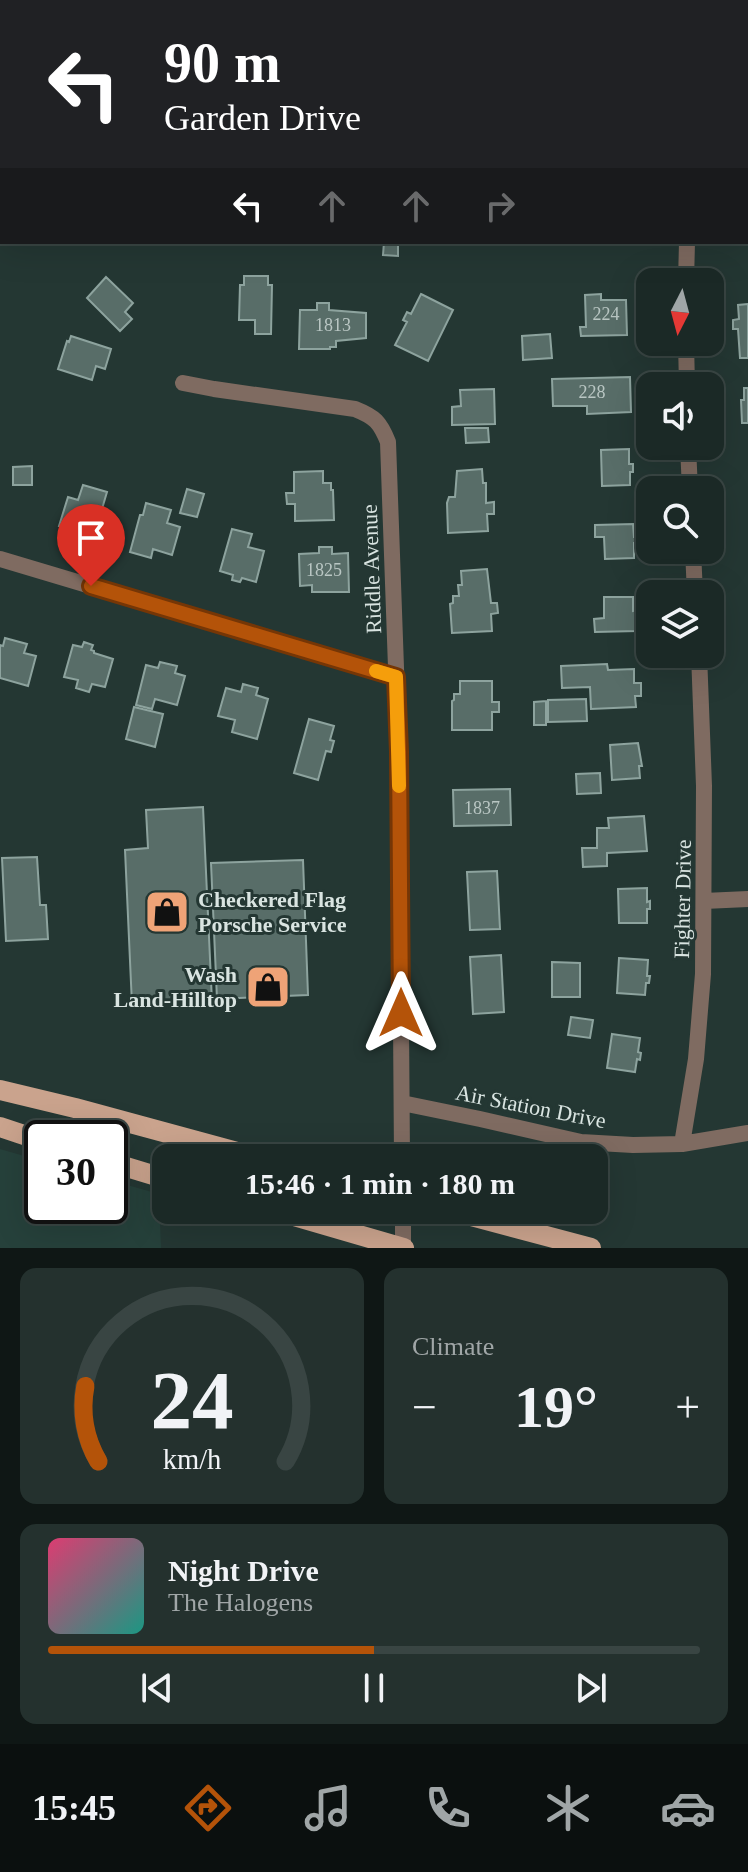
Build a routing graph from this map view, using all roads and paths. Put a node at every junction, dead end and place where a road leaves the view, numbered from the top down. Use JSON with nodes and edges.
{"nodes":[{"id":1,"x":687,"y":244,"type":"edge"},
{"id":2,"x":686,"y":268,"type":"edge"},
{"id":3,"x":183,"y":383,"type":"dead end"},
{"id":4,"x":0,"y":559,"type":"edge"},
{"id":5,"x":700,"y":668,"type":"edge"},
{"id":6,"x":396,"y":677,"type":"junction"},
{"id":7,"x":748,"y":899,"type":"edge"},
{"id":8,"x":704,"y":901,"type":"junction"},
{"id":9,"x":0,"y":1090,"type":"edge"},
{"id":10,"x":402,"y":1103,"type":"junction"},
{"id":11,"x":0,"y":1127,"type":"edge"},
{"id":12,"x":748,"y":1133,"type":"edge"},
{"id":13,"x":24,"y":1135,"type":"edge"},
{"id":14,"x":207,"y":1144,"type":"edge"},
{"id":15,"x":402,"y":1144,"type":"edge"},
{"id":16,"x":682,"y":1144,"type":"junction"},
{"id":17,"x":128,"y":1167,"type":"edge"},
{"id":18,"x":152,"y":1175,"type":"edge"},
{"id":19,"x":321,"y":1224,"type":"edge"},
{"id":20,"x":403,"y":1224,"type":"edge"},
{"id":21,"x":501,"y":1224,"type":"edge"},
{"id":22,"x":403,"y":1248,"type":"edge"},
{"id":23,"x":591,"y":1248,"type":"edge"}],
"edges":[{"from":1,"to":2,"type":"street"},
{"from":3,"to":6,"type":"street","name":"Riddle Avenue"},
{"from":4,"to":6,"type":"street"},
{"from":5,"to":8,"type":"street","name":"Fighter Drive"},
{"from":6,"to":10,"type":"street","name":"Riddle Avenue"},
{"from":7,"to":8,"type":"street"},
{"from":8,"to":16,"type":"street","name":"Fighter Drive"},
{"from":9,"to":14,"type":"main road"},
{"from":10,"to":15,"type":"street","name":"Riddle Avenue"},
{"from":10,"to":16,"type":"street","name":"Air Station Drive"},
{"from":11,"to":13,"type":"main road"},
{"from":12,"to":16,"type":"street","name":"Air Station Drive"},
{"from":17,"to":18,"type":"main road"},
{"from":19,"to":22,"type":"main road"},
{"from":20,"to":22,"type":"street"},
{"from":21,"to":23,"type":"main road"}]}
